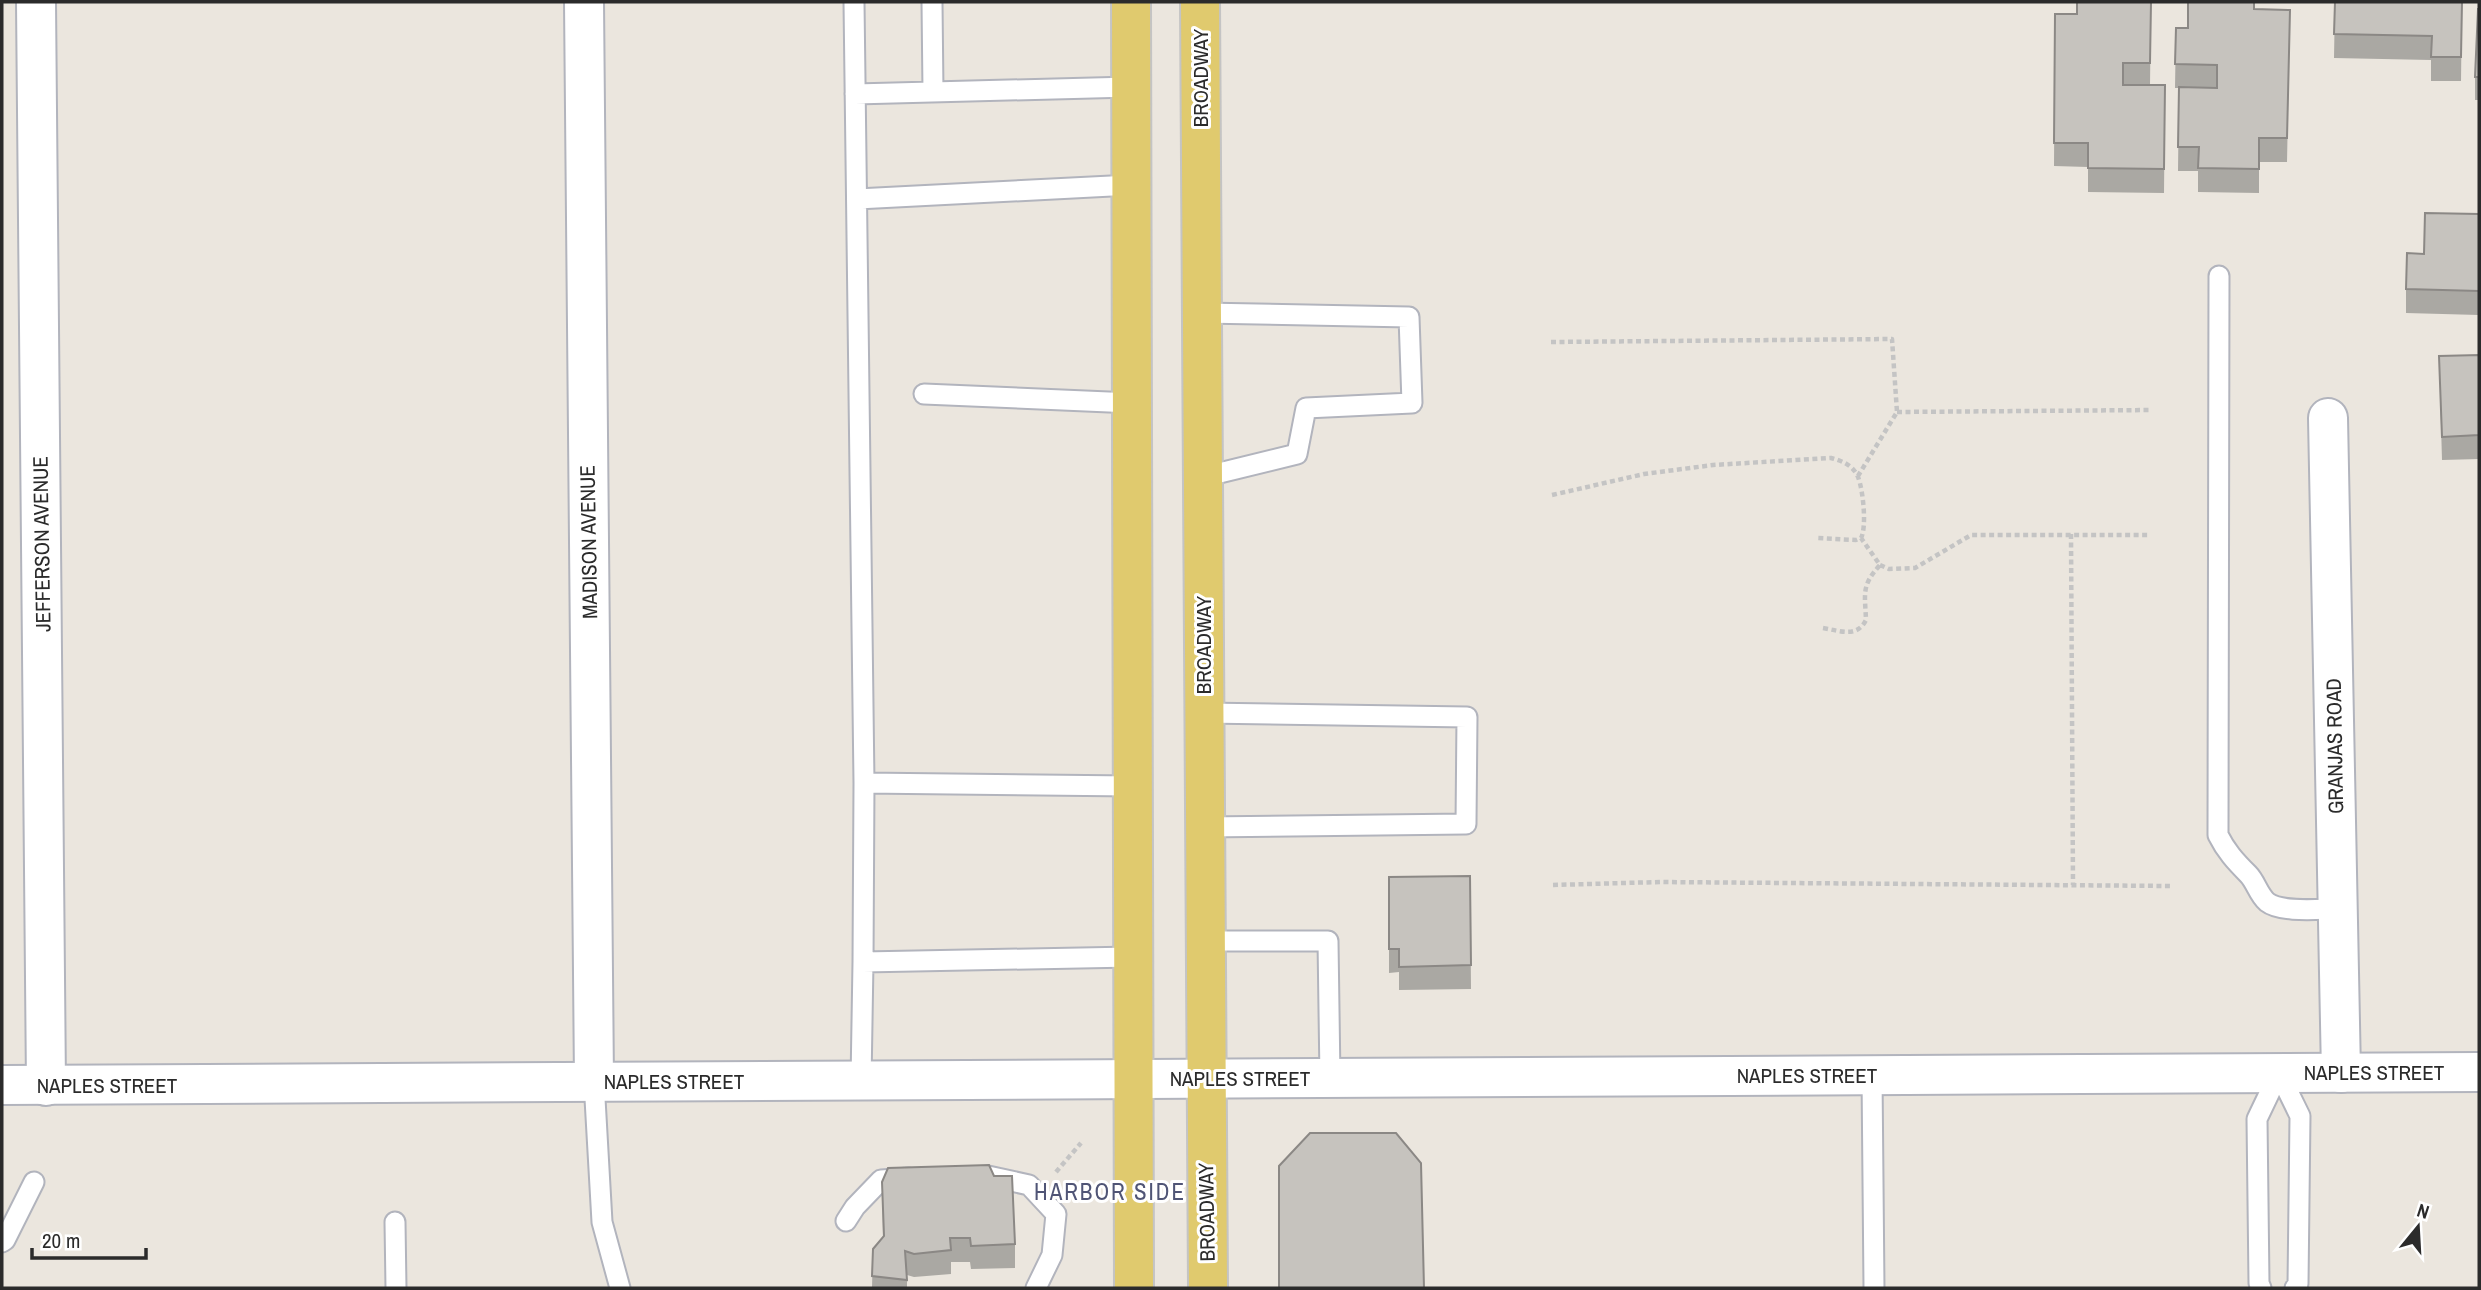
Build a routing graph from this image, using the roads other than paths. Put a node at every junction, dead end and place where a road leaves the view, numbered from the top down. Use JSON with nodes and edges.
{"nodes":[{"id":1,"x":36,"y":2,"type":"edge"},
{"id":2,"x":584,"y":2,"type":"edge"},
{"id":3,"x":854,"y":2,"type":"edge"},
{"id":4,"x":932,"y":2,"type":"edge"},
{"id":5,"x":1131,"y":2,"type":"edge"},
{"id":6,"x":1200,"y":2,"type":"edge"},
{"id":7,"x":1131,"y":88,"type":"junction"},
{"id":8,"x":933,"y":92,"type":"junction"},
{"id":9,"x":855,"y":94,"type":"junction"},
{"id":10,"x":1131,"y":185,"type":"junction"},
{"id":11,"x":857,"y":199,"type":"junction"},
{"id":12,"x":2219,"y":276,"type":"dead end"},
{"id":13,"x":1202,"y":313,"type":"junction"},
{"id":14,"x":924,"y":394,"type":"dead end"},
{"id":15,"x":1132,"y":403,"type":"junction"},
{"id":16,"x":2328,"y":418,"type":"dead end"},
{"id":17,"x":1203,"y":477,"type":"junction"},
{"id":18,"x":1204,"y":713,"type":"junction"},
{"id":19,"x":864,"y":783,"type":"junction"},
{"id":20,"x":1132,"y":786,"type":"junction"},
{"id":21,"x":1204,"y":827,"type":"junction"},
{"id":22,"x":2338,"y":909,"type":"junction"},
{"id":23,"x":1205,"y":940,"type":"junction"},
{"id":24,"x":1132,"y":957,"type":"junction"},
{"id":25,"x":863,"y":962,"type":"junction"},
{"id":26,"x":2479,"y":1072,"type":"edge"},
{"id":27,"x":2279,"y":1073,"type":"junction"},
{"id":28,"x":2341,"y":1073,"type":"junction"},
{"id":29,"x":1872,"y":1075,"type":"junction"},
{"id":30,"x":1330,"y":1078,"type":"junction"},
{"id":31,"x":1132,"y":1079,"type":"junction"},
{"id":32,"x":1206,"y":1079,"type":"junction"},
{"id":33,"x":594,"y":1081,"type":"junction"},
{"id":34,"x":861,"y":1082,"type":"junction"},
{"id":35,"x":2,"y":1085,"type":"edge"},
{"id":36,"x":46,"y":1086,"type":"junction"},
{"id":37,"x":976,"y":1173,"type":"edge"},
{"id":38,"x":922,"y":1177,"type":"edge"},
{"id":39,"x":34,"y":1182,"type":"dead end"},
{"id":40,"x":846,"y":1221,"type":"dead end"},
{"id":41,"x":395,"y":1222,"type":"dead end"},
{"id":42,"x":2,"y":1242,"type":"edge"},
{"id":43,"x":396,"y":1288,"type":"edge"},
{"id":44,"x":620,"y":1288,"type":"edge"},
{"id":45,"x":1037,"y":1288,"type":"edge"},
{"id":46,"x":1134,"y":1288,"type":"edge"},
{"id":47,"x":1208,"y":1288,"type":"edge"},
{"id":48,"x":1874,"y":1288,"type":"edge"},
{"id":49,"x":2261,"y":1288,"type":"edge"},
{"id":50,"x":2295,"y":1288,"type":"edge"}],
"edges":[{"from":1,"to":36,"type":"street","name":"JEFFERSON AVENUE"},
{"from":2,"to":33,"type":"street","name":"MADISON AVENUE"},
{"from":3,"to":9,"type":"lane"},
{"from":4,"to":8,"type":"lane"},
{"from":5,"to":7,"type":"main road"},
{"from":6,"to":13,"type":"main road","name":"BROADWAY"},
{"from":7,"to":8,"type":"lane"},
{"from":7,"to":10,"type":"main road"},
{"from":8,"to":9,"type":"lane"},
{"from":9,"to":11,"type":"lane"},
{"from":10,"to":11,"type":"lane"},
{"from":10,"to":15,"type":"main road"},
{"from":11,"to":19,"type":"lane"},
{"from":12,"to":22,"type":"lane"},
{"from":13,"to":17,"type":"main road","name":"BROADWAY"},
{"from":13,"to":17,"type":"lane"},
{"from":14,"to":15,"type":"lane"},
{"from":15,"to":20,"type":"main road"},
{"from":16,"to":22,"type":"street","name":"GRANJAS ROAD"},
{"from":17,"to":18,"type":"main road","name":"BROADWAY"},
{"from":18,"to":21,"type":"main road","name":"BROADWAY"},
{"from":18,"to":21,"type":"lane"},
{"from":19,"to":20,"type":"lane"},
{"from":19,"to":25,"type":"lane"},
{"from":20,"to":24,"type":"main road"},
{"from":21,"to":23,"type":"main road","name":"BROADWAY"},
{"from":22,"to":28,"type":"street","name":"GRANJAS ROAD"},
{"from":23,"to":30,"type":"lane"},
{"from":23,"to":32,"type":"main road","name":"BROADWAY"},
{"from":24,"to":25,"type":"lane"},
{"from":24,"to":31,"type":"main road"},
{"from":25,"to":34,"type":"lane"},
{"from":26,"to":28,"type":"street","name":"NAPLES STREET"},
{"from":27,"to":28,"type":"street","name":"NAPLES STREET"},
{"from":27,"to":29,"type":"street","name":"NAPLES STREET"},
{"from":27,"to":49,"type":"lane"},
{"from":27,"to":50,"type":"lane"},
{"from":29,"to":30,"type":"street","name":"NAPLES STREET"},
{"from":29,"to":48,"type":"lane"},
{"from":30,"to":32,"type":"street","name":"NAPLES STREET"},
{"from":31,"to":32,"type":"street","name":"NAPLES STREET"},
{"from":31,"to":34,"type":"street","name":"NAPLES STREET"},
{"from":31,"to":46,"type":"main road"},
{"from":32,"to":47,"type":"main road","name":"BROADWAY"},
{"from":33,"to":34,"type":"street","name":"NAPLES STREET"},
{"from":33,"to":36,"type":"street","name":"NAPLES STREET"},
{"from":33,"to":44,"type":"lane"},
{"from":35,"to":36,"type":"street","name":"NAPLES STREET"},
{"from":37,"to":45,"type":"lane"},
{"from":38,"to":40,"type":"lane"},
{"from":39,"to":42,"type":"lane"},
{"from":41,"to":43,"type":"lane"}]}
